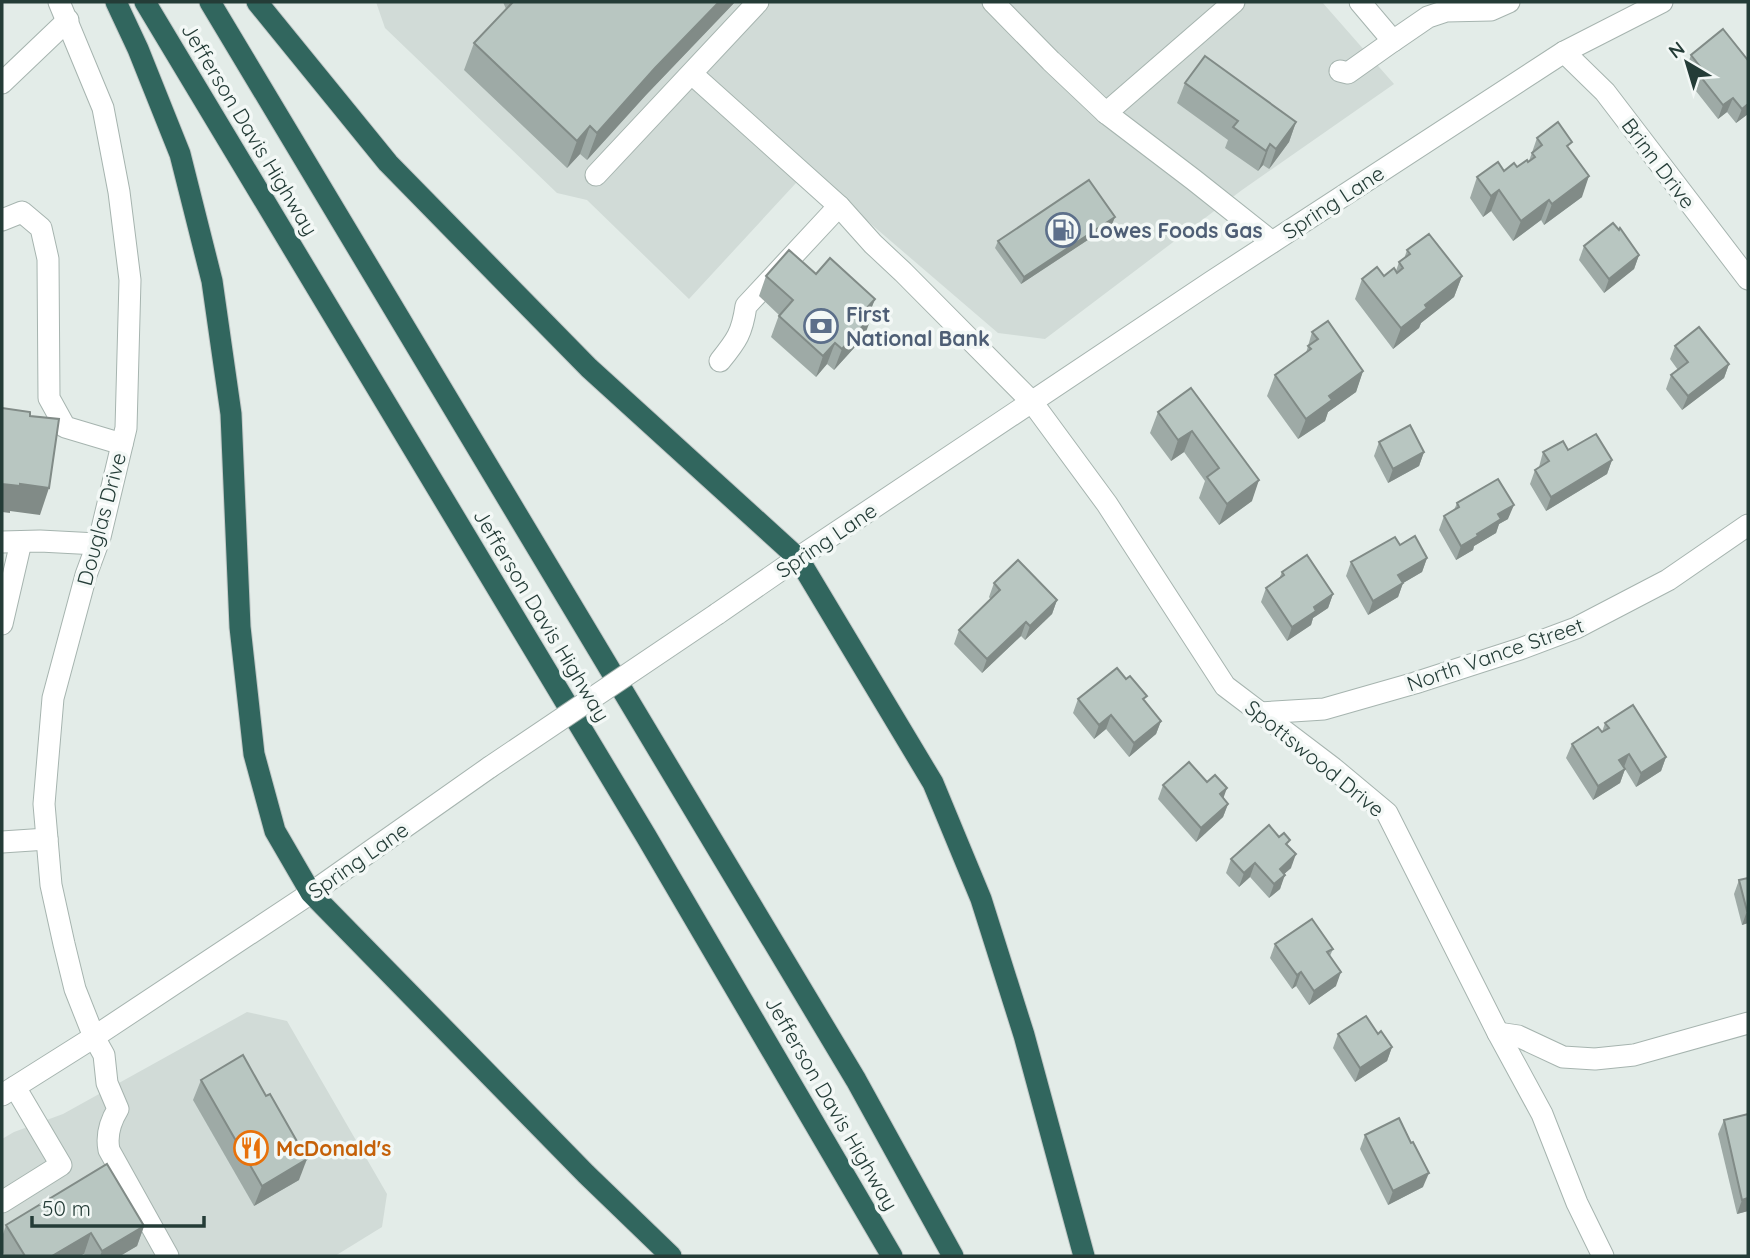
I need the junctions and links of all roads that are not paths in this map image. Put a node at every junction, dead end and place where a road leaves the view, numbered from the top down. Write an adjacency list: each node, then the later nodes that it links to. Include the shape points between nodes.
1 (116, 2): 37 (highway, via 180,154 212,281 231,414 240,627 254,754 275,831)
2 (145, 2): 45 (highway, Jefferson Davis Highway, via 646,836)
3 (210, 2): 46 (highway, Jefferson Davis Highway, via 856,1080)
4 (257, 2): 32 (highway, via 388,163 589,368)
5 (758, 2): 16 (street)
6 (993, 2): 18 (street)
7 (1234, 2): 18 (street)
8 (1360, 2): 13 (street)
9 (1508, 2): 11 (street, via 1491,10)
10 (1662, 2): 14 (street, Spring Lane)
11 (1444, 6): 13 (street)
12 (63, 11): 17 (street); 28 (street, Douglas Drive, via 103,108 119,192 130,280)
13 (1392, 41): 15 (street, via 1348,74)
14 (1564, 52): 22 (street, Spring Lane); 23 (street, Brinn Drive, via 1605,92)
15 (1340, 71)
16 (692, 74): 19 (street); 20 (street, Spottswood Drive)
17 (2, 83)
18 (1106, 113): 22 (street)
19 (596, 175)
20 (839, 206): 24 (street, via 746,306 738,340); 25 (street, Spottswood Drive)
21 (2, 220): 27 (street, via 22,212 41,228 48,259 48,398)
22 (1272, 242): 25 (street, Spring Lane)
23 (1748, 279)
24 (720, 361)
25 (1032, 402): 32 (street, Spring Lane); 34 (street, Spottswood Drive, via 1107,504 1225,686)
26 (39, 421): 27 (street)
27 (65, 427): 28 (street)
28 (122, 444): 31 (street, Douglas Drive)
29 (1748, 525): 34 (street, North Vance Street, via 1668,580 1576,628 1324,709)
30 (12, 542): 31 (street); 33 (street)
31 (97, 544): 35 (street, Douglas Drive, via 53,698 44,804)
32 (798, 558): 37 (street, Spring Lane, bridge); 47 (highway, via 933,783 981,899 1024,1035)
33 (2, 624)
34 (1260, 713): 39 (street, Spottswood Drive, via 1387,813)
35 (47, 839): 36 (street); 40 (street, Douglas Drive, via 66,955)
36 (2, 842)
37 (311, 893): 40 (street, Spring Lane); 44 (highway)
38 (1748, 1023): 39 (street, via 1634,1055 1595,1059 1563,1057 1518,1036)
39 (1498, 1033): 48 (street, Spottswood Drive, via 1542,1114)
40 (94, 1037): 41 (street, Spring Lane); 43 (street, Douglas Drive, via 104,1055 107,1083 118,1109 107,1134 109,1150)
41 (8, 1091): 42 (street, via 61,1165)
42 (2, 1202)
43 (168, 1256)
44 (671, 1256)
45 (892, 1256)
46 (953, 1256)
47 (1084, 1256)
48 (1603, 1256)

